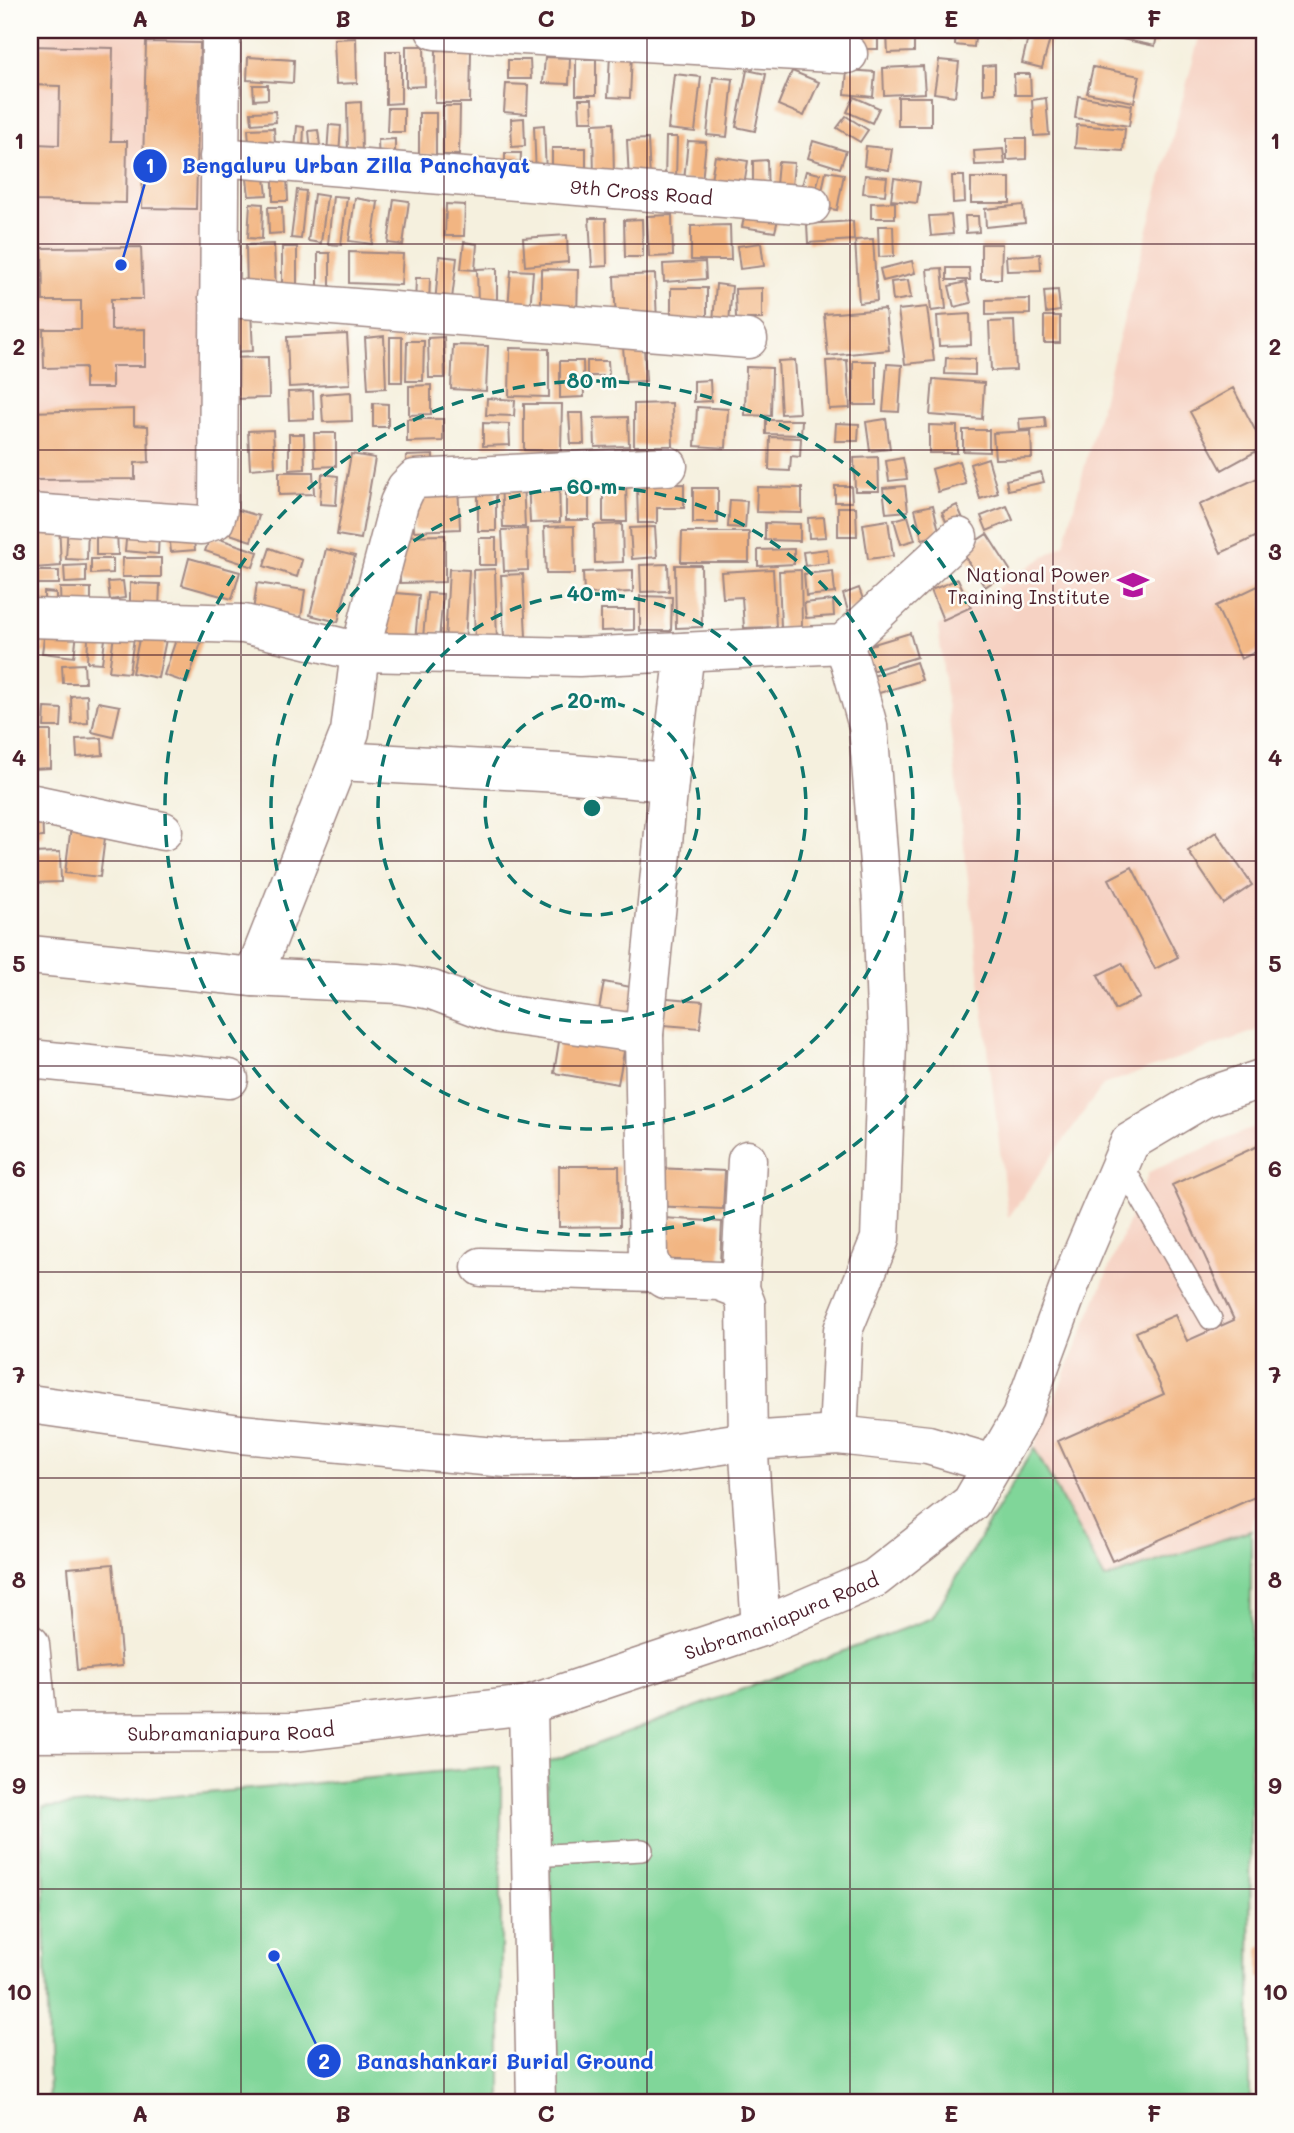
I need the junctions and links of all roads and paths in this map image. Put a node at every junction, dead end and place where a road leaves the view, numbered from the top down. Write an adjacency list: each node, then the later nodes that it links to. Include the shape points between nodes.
1 (221, 30): 4 (street)
2 (435, 30): 3 (street)
3 (848, 54)
4 (219, 158): 5 (street, 9th Cross Road); 6 (street)
5 (811, 205)
6 (218, 296): 7 (street); 9 (street, via 215,520 201,525)
7 (748, 339)
8 (668, 466): 13 (street, via 410,482 398,503)
9 (30, 513)
10 (958, 537): 12 (street)
11 (30, 618): 13 (street, via 244,624)
12 (843, 644): 14 (street); 32 (street, via 868,726 887,1042 880,1239 843,1331)
13 (360, 652): 14 (street, via 579,657); 15 (street, via 350,732)
14 (685, 652): 16 (street)
15 (338, 761): 16 (street); 20 (street)
16 (669, 782): 21 (street)
17 (30, 803): 18 (street)
18 (163, 831)
19 (30, 954): 20 (street)
20 (253, 977): 21 (street, via 398,984 432,990 501,1014)
21 (644, 1034): 28 (street, via 646,1212 648,1258)
22 (30, 1059): 24 (street)
23 (1264, 1078): 26 (street, Subramaniapura Road, via 1204,1098 1130,1142)
24 (229, 1079)
25 (747, 1160): 29 (street)
26 (1121, 1163): 30 (lane); 34 (street, Subramaniapura Road, via 1020,1417)
27 (481, 1267): 28 (street)
28 (654, 1272): 29 (street, via 664,1279 719,1281)
29 (740, 1289): 33 (street, via 746,1304)
30 (1211, 1319)
31 (30, 1404): 33 (street, via 240,1434 506,1458 656,1455)
32 (838, 1435): 33 (street); 34 (street, via 928,1445)
33 (748, 1441): 35 (street)
34 (993, 1464): 35 (street, Subramaniapura Road, via 971,1503 875,1578)
35 (761, 1627): 37 (street, Subramaniapura Road)
36 (30, 1644): 38 (street)
37 (528, 1705): 38 (street, Subramaniapura Road, via 296,1732); 40 (street)
38 (35, 1733)
39 (642, 1850): 40 (lane)
40 (531, 1856): 41 (street)
41 (536, 2103)

